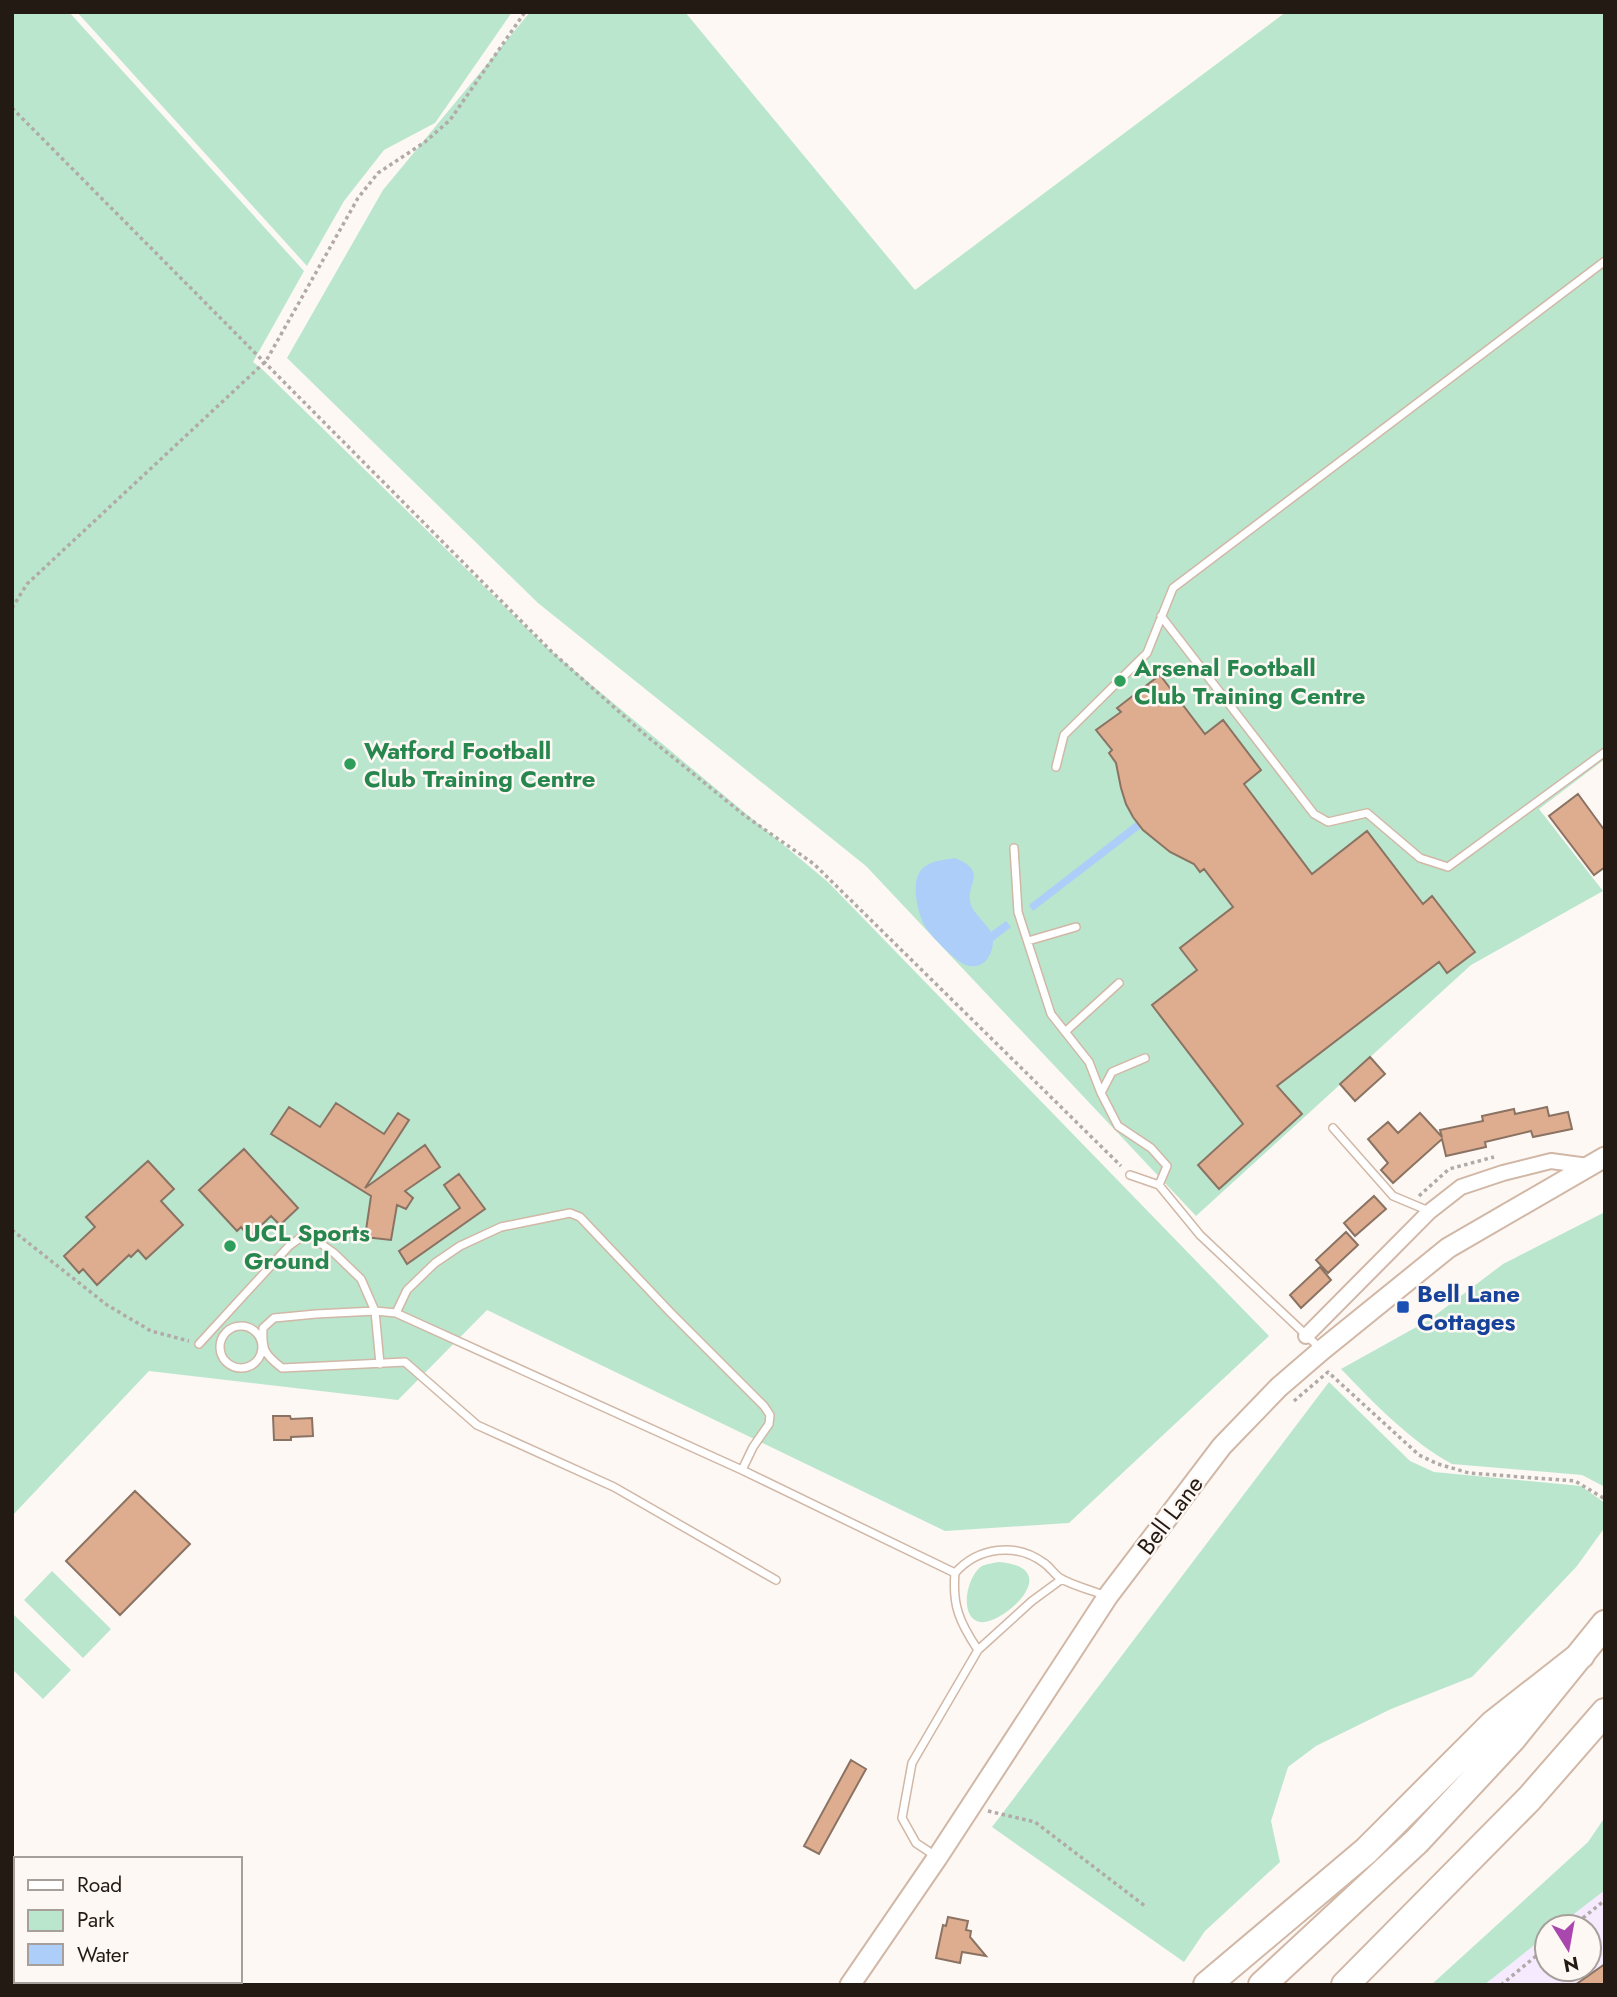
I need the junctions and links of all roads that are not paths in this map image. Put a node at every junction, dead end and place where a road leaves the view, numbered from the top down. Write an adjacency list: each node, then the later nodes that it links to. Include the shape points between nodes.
1 (1605, 261): 2 (lane, via 1173,587)
2 (1161, 617): 3 (lane, via 1314,814 1328,822 1367,813 1420,858 1448,867); 4 (lane, via 1147,653 1064,735)
3 (1605, 752)
4 (1056, 767)
5 (1014, 848): 7 (lane, via 1018,912)
6 (1076, 927): 7 (lane)
7 (1028, 942): 9 (lane, via 1051,1014)
8 (1119, 983): 9 (lane)
9 (1065, 1032): 11 (lane, via 1089,1062)
10 (1144, 1058): 11 (lane, via 1112,1072)
11 (1101, 1093): 15 (lane, via 1118,1126 1151,1148 1167,1166)
12 (1333, 1128): 16 (lane, via 1393,1196)
13 (1596, 1161): 16 (street, via 1550,1161 1503,1173 1461,1188); 22 (main road, Bell Lane, via 1448,1248)
14 (1130, 1175): 15 (lane)
15 (1159, 1185): 19 (lane, via 1199,1235)
16 (1429, 1212): 19 (street)
17 (375, 1311): 18 (lane); 20 (lane, via 361,1279 313,1238 300,1238); 21 (lane, via 274,1318 263,1328); 23 (lane)
18 (396, 1313): 24 (lane); 24 (lane, via 407,1290 460,1246 517,1222 570,1213 580,1217 770,1415)
19 (1306, 1336): 22 (lane)
20 (200, 1344)
21 (262, 1346): 21 (lane, via 254,1364 241,1368 224,1358 220,1345 226,1332 245,1326 257,1333); 23 (lane, via 282,1367)
22 (1322, 1350): 28 (main road, Bell Lane, via 1222,1446)
23 (380, 1364): 27 (lane, via 405,1362 477,1425 614,1487)
24 (742, 1470): 25 (lane)
25 (955, 1573): 26 (lane, via 976,1556 1008,1550 1022,1551 1043,1562); 30 (lane, via 953,1592 962,1626)
26 (1062, 1579): 28 (lane); 30 (lane)
27 (776, 1580)
28 (1108, 1596): 33 (main road, Bell Lane)
29 (1605, 1624): 31 (highway)
30 (978, 1650): 33 (lane, via 912,1763 902,1818 916,1843)
31 (1581, 1655): 35 (highway, via 1493,1724 1366,1851); 36 (highway, via 1512,1739 1417,1841)
32 (1605, 1712): 37 (highway, via 1529,1799)
33 (937, 1858): 34 (main road, Bell Lane)
34 (850, 1985)
35 (1207, 1985)
36 (1262, 1985)
37 (1345, 1985)

